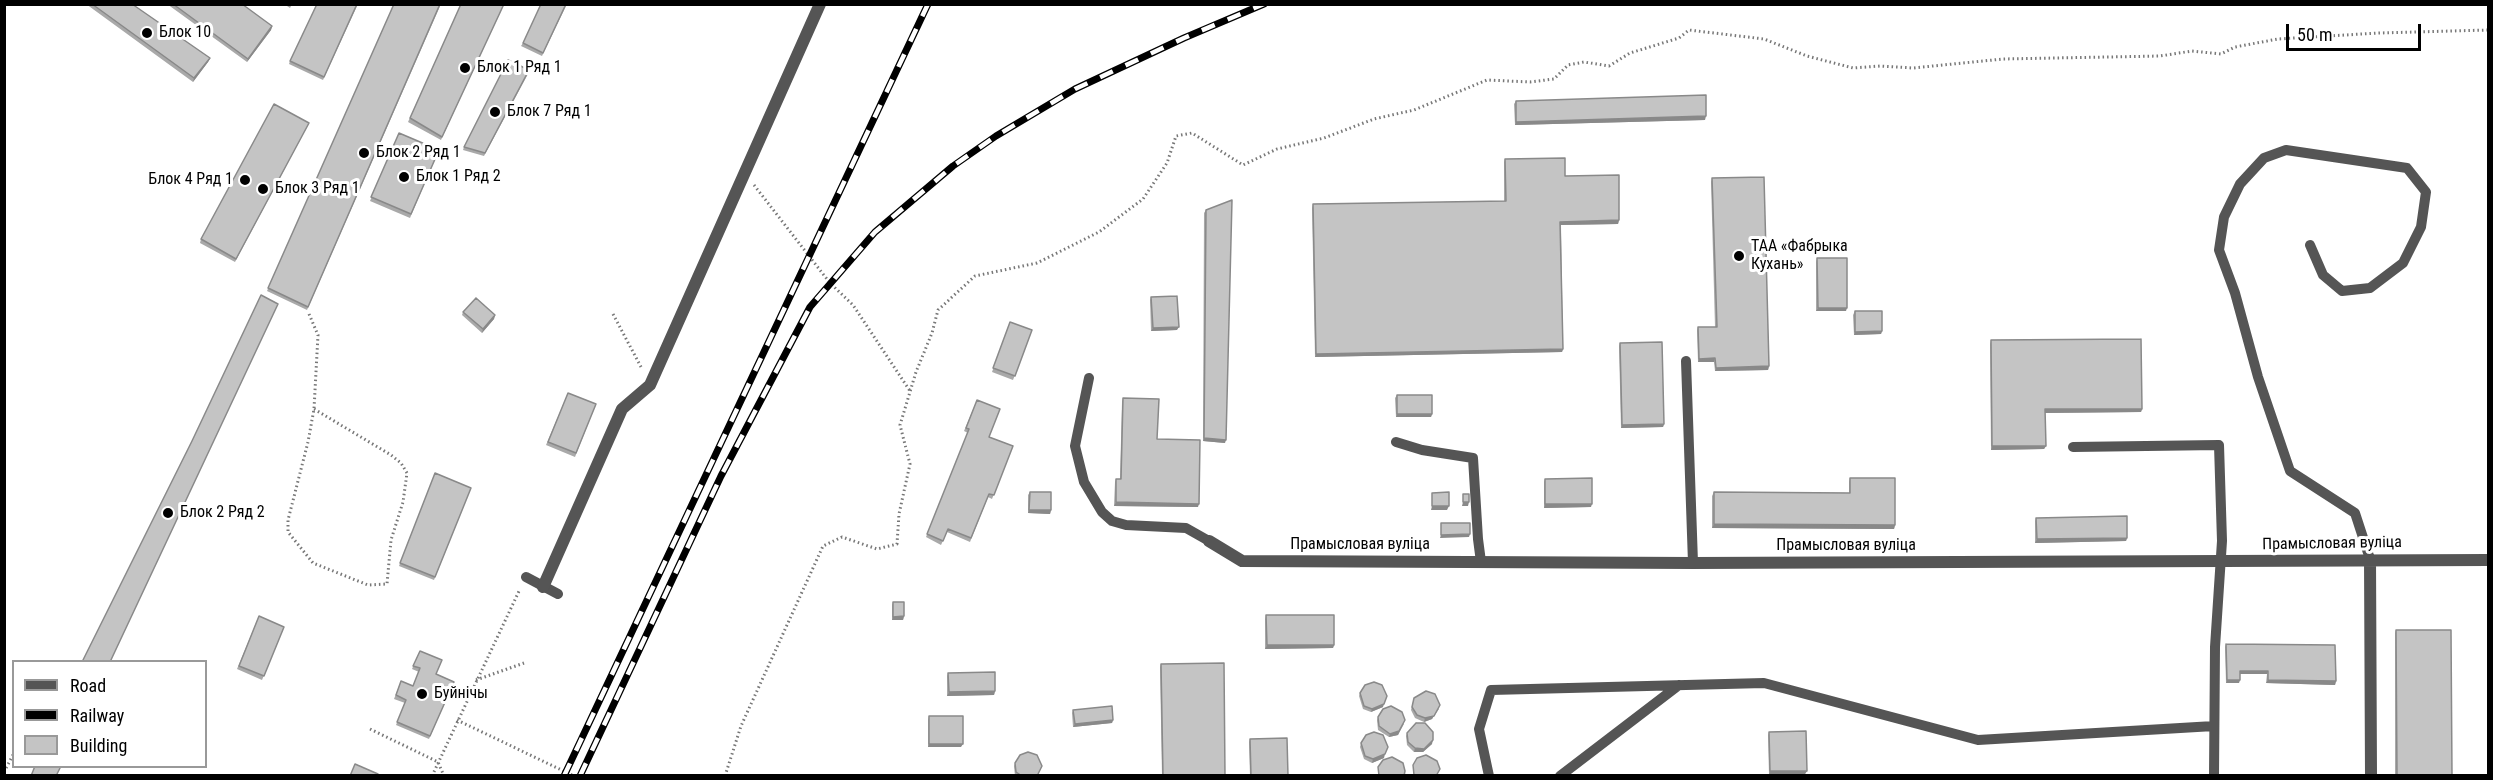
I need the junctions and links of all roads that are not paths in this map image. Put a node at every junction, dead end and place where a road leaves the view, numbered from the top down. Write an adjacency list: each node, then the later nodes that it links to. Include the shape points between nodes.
1 (820, 4): 14 (street, via 650,385 622,409)
2 (2310, 245): 8 (lane, via 2323,275 2342,291 2370,288 2403,263 2421,227 2426,192 2407,168 2286,150 2264,158 2240,184 2224,217 2219,250 2290,471 2355,513)
3 (1686, 361): 12 (lane)
4 (1089, 378): 7 (lane, via 1075,446 1083,482 1102,512 1112,521 1126,525 1186,528)
5 (1396, 442): 10 (lane, via 1473,458)
6 (2073, 447): 11 (lane, via 2219,445)
7 (1209, 541): 10 (street, Прамысловая вуліца, via 1242,561)
8 (2370, 559): 9 (street, Прамысловая вуліца); 11 (street, Прамысловая вуліца); 21 (street)
9 (2488, 560)
10 (1481, 562): 12 (street, Прамысловая вуліца)
11 (2221, 562): 12 (street, Прамысловая вуліца); 17 (lane)
12 (1693, 563)
13 (526, 577): 14 (lane)
14 (543, 587): 15 (lane)
15 (558, 594)
16 (1679, 685): 17 (lane, via 1764,682 1978,740); 18 (lane, via 1491,690 1479,729); 19 (lane)
17 (2214, 726): 20 (lane)
18 (1489, 776)
19 (1560, 776)
20 (2214, 776)
21 (2372, 776)

